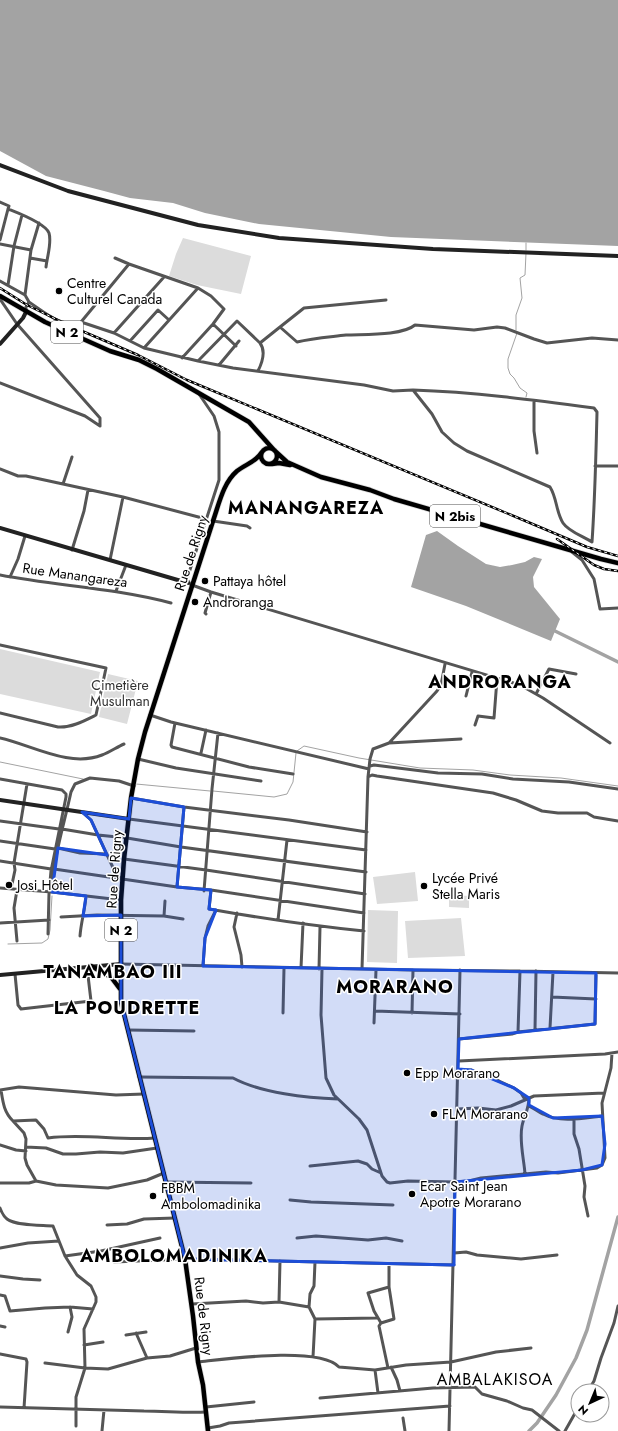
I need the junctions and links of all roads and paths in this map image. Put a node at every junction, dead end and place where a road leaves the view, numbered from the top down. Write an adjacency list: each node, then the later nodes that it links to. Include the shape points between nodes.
1 (0, 165): 10 (main road, via 68,191 198,225 279,238 433,249)
2 (0, 202): 3 (street, via 9,206)
3 (8, 209): 4 (street); 6 (street)
4 (22, 215): 5 (street); 8 (street)
5 (39, 223): 9 (street); 13 (street, via 49,233)
6 (0, 238)
7 (0, 244): 8 (street)
8 (14, 246): 9 (street); 18 (street)
9 (31, 250): 11 (street)
10 (618, 256)
11 (30, 258): 13 (street); 20 (street)
12 (115, 258): 14 (street)
13 (47, 261): 15 (street)
14 (129, 264): 16 (street); 26 (street)
15 (46, 267)
16 (164, 277): 19 (street); 30 (street)
17 (0, 281): 18 (street)
18 (8, 285): 20 (street)
19 (198, 288): 25 (street); 28 (street, via 224,309)
20 (25, 295): 23 (street)
21 (0, 297): 24 (main road, N 2); 27 (street)
22 (386, 300): 29 (street, via 304,308)
23 (29, 302): 24 (street); 26 (street, via 68,324)
24 (26, 312): 27 (main road); 45 (main road, N 2, via 78,338 138,360)
25 (169, 320): 33 (street, via 158,310); 38 (street)
26 (81, 322): 30 (street)
27 (17, 324): 36 (main road); 43 (street, via 100,418 100,426 79,413)
28 (213, 324): 31 (street); 39 (street)
29 (280, 327): 32 (street, via 297,342 347,335 395,333 416,326 474,330 497,327 547,342 592,338); 35 (street)
30 (114, 333): 33 (street)
31 (224, 334): 35 (street, via 238,321); 37 (street); 40 (street)
32 (618, 340)
33 (130, 341): 38 (street)
34 (239, 341): 37 (street)
35 (260, 343): 42 (street, via 262,361)
36 (0, 344)
37 (236, 346): 41 (street)
38 (144, 348): 39 (street)
39 (182, 358): 40 (street)
40 (198, 361): 41 (street)
41 (219, 365): 42 (street)
42 (258, 371): 44 (street, via 393,391)
43 (0, 383)
44 (413, 390): 46 (street); 55 (street, via 442,432 454,443 550,487 563,523 570,530 592,542)
45 (198, 393): 47 (main road, N 2, via 249,422); 61 (street, via 214,416 220,440 219,480)
46 (534, 401): 50 (street); 55 (street, via 594,408 597,412)
47 (258, 431): 48 (main road); 49 (main road, via 263,440)
48 (275, 451): 49 (main road, via 268,448); 53 (main road, via 277,458); 54 (main road)
49 (263, 452): 52 (main road, Rue de Rigny / N 2); 53 (main road, via 262,458)
50 (537, 452)
51 (72, 457): 58 (street)
52 (249, 464): 53 (main road); 62 (main road, Rue de Rigny / N 2, via 236,472 230,480)
53 (269, 464): 54 (main road)
54 (294, 466): 66 (main road, N 2bis, via 321,477)
55 (595, 466): 56 (street)
56 (618, 466)
57 (0, 468): 58 (street, via 18,476)
58 (63, 484): 59 (street)
59 (88, 490): 60 (street); 67 (street)
60 (123, 497): 61 (street); 68 (street)
61 (206, 519): 73 (street, via 187,579)
62 (213, 521): 64 (street); 73 (main road, Rue de Rigny / N 2)
63 (0, 528): 65 (main road)
64 (250, 528)
65 (25, 536): 67 (main road); 72 (street)
66 (569, 549): 69 (main road, N 2bis); 77 (street, via 582,560 594,579 600,610)
67 (72, 550): 68 (main road)
68 (110, 560): 70 (main road)
69 (618, 563)
70 (126, 565): 73 (main road); 74 (street)
71 (0, 575): 72 (street, Rue Manangareza)
72 (10, 577): 74 (street, Rue Manangareza)
73 (190, 584): 75 (street); 87 (main road, Rue de Rigny / N 2)
74 (116, 591): 76 (street, Rue Manangareza)
75 (211, 592): 78 (street); 80 (street)
76 (171, 603)
77 (618, 608)
78 (206, 614)
79 (0, 645): 86 (street, via 106,668 96,715 67,728)
80 (445, 664): 81 (street); 94 (street, via 441,686)
81 (472, 672): 83 (street); 85 (street)
82 (576, 674): 84 (street, via 549,669)
83 (497, 679): 84 (street, via 520,685); 89 (street, via 494,718 478,716)
84 (536, 694): 95 (street)
85 (466, 696)
86 (0, 713)
87 (150, 715): 88 (street); 99 (main road, Rue de Rigny / N 2)
88 (175, 723): 90 (street); 97 (street, via 172,747)
89 (475, 725)
90 (206, 730): 91 (street); 97 (street)
91 (218, 733): 98 (street); 100 (street)
92 (0, 738): 96 (street, via 65,758 80,759 103,755)
93 (461, 739): 94 (street)
94 (389, 743): 100 (street, via 373,749)
95 (610, 743)
96 (124, 744)
97 (201, 753): 98 (street)
98 (215, 757): 101 (street); 102 (street, via 249,767)
99 (138, 759): 101 (street); 107 (main road, Rue de Rigny / N 2)
100 (370, 767): 103 (street); 108 (street, via 374,765 438,773 482,774 513,780 569,782)
101 (213, 774): 105 (street); 114 (street)
102 (293, 774)
103 (368, 777): 118 (street, via 372,775 493,793 542,811 586,813); 123 (street)
104 (0, 779): 106 (street)
105 (261, 781)
106 (27, 784): 111 (street); 113 (street, via 62,790 66,794)
107 (134, 786): 109 (main road, Rue de Rigny / N 2); 113 (street, via 90,778 82,780 75,784)
108 (618, 789)
109 (131, 798): 112 (street); 116 (main road, Rue de Rigny / N 2)
110 (0, 800): 111 (main road)
111 (24, 803): 113 (main road); 119 (street)
112 (184, 807): 114 (street); 120 (street)
113 (65, 810): 115 (main road); 121 (street)
114 (210, 810): 122 (street); 123 (street)
115 (82, 812): 116 (main road); 124 (street, via 92,820)
116 (129, 819): 120 (street); 125 (main road, Rue de Rigny / N 2)
117 (0, 821): 119 (street)
118 (618, 822)
119 (20, 824): 121 (street); 128 (street)
120 (182, 826): 122 (street); 129 (street)
121 (61, 829): 124 (street); 130 (street)
122 (209, 830): 126 (street); 132 (street)
123 (367, 832): 131 (street)
124 (98, 835): 125 (street); 133 (street)
125 (127, 838): 129 (street); 134 (main road, Rue de Rigny / N 2)
126 (287, 840): 131 (street); 136 (street)
127 (0, 841): 128 (street)
128 (17, 844): 130 (street); 137 (street)
129 (181, 847): 132 (street); 138 (street)
130 (57, 848): 133 (street, via 80,853); 139 (street)
131 (366, 850): 141 (street)
132 (208, 851): 136 (street); 140 (street)
133 (107, 854): 142 (street, via 115,872)
134 (124, 860): 138 (street); 142 (main road, Rue de Rigny / N 2)
135 (0, 861): 137 (street)
136 (285, 862): 141 (street); 143 (street)
137 (14, 863): 139 (street); 146 (street)
138 (179, 866): 140 (street); 144 (street)
139 (53, 869): 142 (street); 150 (street)
140 (206, 870): 143 (street); 149 (street)
141 (366, 872): 151 (street)
142 (122, 880): 144 (street); 153 (main road, Rue de Rigny / N 2)
143 (283, 882): 151 (street); 154 (street)
144 (176, 887): 149 (street)
145 (0, 888): 146 (street)
146 (11, 889): 147 (street)
147 (17, 890): 150 (street); 166 (street, via 14,908)
148 (211, 890): 149 (street); 154 (street); 156 (street, via 209,909)
149 (204, 891)
150 (50, 892): 152 (street); 164 (street)
151 (365, 894): 157 (street)
152 (86, 896): 153 (street); 160 (street)
153 (121, 900): 159 (main road, Rue de Rigny / N 2)
154 (280, 900): 157 (street); 165 (street)
155 (165, 901): 161 (street)
156 (216, 910): 158 (street); 175 (street, via 205,938)
157 (364, 913): 170 (street)
158 (237, 914): 165 (street); 177 (street, via 234,927)
159 (121, 915): 160 (street); 161 (street); 174 (main road, Rue de Rigny / N 2)
160 (83, 916): 162 (street); 172 (street)
161 (164, 916): 163 (street)
162 (61, 917)
163 (183, 919)
164 (49, 920): 166 (street); 171 (street)
165 (278, 920): 168 (street)
166 (16, 922): 167 (street); 173 (street)
167 (0, 923)
168 (304, 923): 169 (street); 179 (street)
169 (320, 927): 170 (street); 180 (street)
170 (364, 931): 181 (street)
171 (48, 934)
172 (80, 936)
173 (17, 941)
174 (121, 964): 175 (street); 176 (main road); 192 (main road, Rue de Rigny / N 2)
175 (203, 966): 177 (street)
176 (89, 967): 190 (main road); 190 (street, via 91,1001 21,1009 18,1005); 192 (main road, via 111,977)
177 (242, 967): 178 (street)
178 (284, 968): 179 (street); 196 (street)
179 (301, 968): 180 (street)
180 (320, 969): 181 (street); 215 (street, via 326,1078)
181 (362, 969): 182 (street)
182 (376, 970): 183 (street); 195 (street)
183 (413, 970): 184 (street); 197 (street)
184 (460, 970): 185 (street); 198 (street)
185 (520, 970): 186 (street); 204 (street)
186 (536, 971): 187 (street); 202 (street)
187 (553, 972): 188 (street); 193 (street)
188 (596, 973): 189 (street); 194 (street)
189 (618, 973)
190 (15, 974): 191 (main road)
191 (0, 975)
192 (121, 990): 201 (main road, Rue de Rigny / N 2)
193 (552, 997): 194 (street); 200 (street)
194 (596, 999): 200 (street, via 595,1024)
195 (375, 1011): 197 (street); 199 (street)
196 (283, 1013)
197 (412, 1013): 198 (street)
198 (460, 1014): 205 (street)
199 (374, 1023)
200 (550, 1028): 202 (street)
201 (127, 1030): 203 (street); 210 (main road, Rue de Rigny / N 2)
202 (535, 1030): 204 (street)
203 (194, 1031)
204 (518, 1032): 205 (street)
205 (459, 1039): 208 (street)
206 (618, 1052): 207 (street)
207 (612, 1053): 208 (street); 212 (street)
208 (459, 1061): 209 (street)
209 (458, 1070): 214 (street, via 471,1070 514,1088 524,1098); 217 (street)
210 (139, 1077): 213 (main road, Rue de Rigny / N 2); 215 (street, via 233,1078 245,1084 282,1093)
211 (0, 1090): 213 (street, via 19,1088 116,1095); 220 (street, via 4,1109)
212 (604, 1093): 214 (street); 218 (street)
213 (144, 1094): 221 (main road, Rue de Rigny / N 2)
214 (529, 1098): 216 (street); 217 (street, via 496,1110)
215 (338, 1100): 229 (street, via 367,1130)
216 (529, 1106): 219 (street, via 553,1118); 230 (street, via 522,1126)
217 (458, 1109): 233 (street)
218 (602, 1116): 219 (street); 227 (street, via 605,1158 602,1165 597,1168)
219 (574, 1119): 227 (street, via 574,1134)
220 (14, 1121): 221 (street, via 36,1120 48,1138); 223 (street, via 24,1133)
221 (155, 1138): 224 (main road, Rue de Rigny / N 2)
222 (0, 1145): 225 (street)
223 (26, 1147): 224 (street, via 46,1148 63,1154 123,1153); 225 (street)
224 (157, 1148): 228 (main road, Rue de Rigny / N 2)
225 (26, 1151): 231 (street, via 27,1165)
226 (310, 1166): 229 (street, via 358,1162 367,1164)
227 (582, 1170): 230 (street); 239 (street)
228 (164, 1173): 231 (street, via 147,1180 108,1188); 232 (main road, Rue de Rigny / N 2)
229 (381, 1173): 233 (street, via 390,1183)
230 (526, 1174): 233 (street)
231 (36, 1181): 234 (street)
232 (166, 1182): 235 (street); 240 (main road, Rue de Rigny / N 2)
233 (455, 1182): 247 (street)
234 (0, 1183)
235 (251, 1183)
236 (290, 1200): 237 (street)
237 (393, 1205)
238 (0, 1208): 245 (street, via 8,1221 53,1226)
239 (588, 1216)
240 (175, 1218): 241 (street, via 144,1219 127,1224); 250 (main road, Rue de Rigny / N 2)
241 (107, 1225)
242 (160, 1238): 249 (street)
243 (297, 1238): 244 (street, via 316,1236)
244 (402, 1240)
245 (59, 1241): 246 (street); 249 (street)
246 (0, 1248)
247 (454, 1253): 248 (street, via 466,1252 521,1259); 255 (street)
248 (557, 1255)
249 (65, 1256): 265 (street, via 77,1275 95,1292 96,1302)
250 (185, 1259): 251 (street); 252 (street); 261 (main road, Rue de Rigny / N 2)
251 (280, 1261): 253 (street); 260 (street)
252 (114, 1262)
253 (315, 1262): 254 (street); 263 (street, via 314,1286 310,1294)
254 (388, 1264): 255 (street); 258 (street)
255 (454, 1265): 283 (street)
256 (0, 1276): 257 (street)
257 (40, 1280)
258 (389, 1287): 266 (street, via 368,1294); 268 (street, via 394,1319)
259 (0, 1294): 264 (street, via 5,1296 10,1311)
260 (279, 1302): 261 (street); 263 (street)
261 (192, 1304): 277 (main road, Rue de Rigny / N 2)
262 (618, 1306): 288 (street)
263 (309, 1307): 267 (street)
264 (70, 1308): 265 (street); 271 (street, via 72,1317)
265 (93, 1309): 276 (street, via 84,1329)
266 (377, 1318): 267 (street); 268 (street)
267 (316, 1319): 280 (street)
268 (381, 1323): 286 (street, via 379,1326)
269 (0, 1326): 270 (street)
270 (5, 1327)
271 (68, 1332)
272 (146, 1332): 273 (street)
273 (136, 1333): 274 (street); 281 (street)
274 (126, 1335)
275 (103, 1342): 276 (street)
276 (84, 1345): 285 (street)
277 (196, 1348): 281 (street, via 170,1356); 282 (main road, Rue de Rigny / N 2)
278 (531, 1348): 283 (street, via 496,1352)
279 (0, 1354): 296 (street, via 26,1359)
280 (313, 1357): 282 (street, via 257,1356); 287 (street, via 339,1367)
281 (147, 1358): 285 (street, via 108,1369)
282 (198, 1362): 297 (main road, Rue de Rigny / N 2)
283 (451, 1362): 286 (street); 289 (street)
284 (45, 1363): 285 (street)
285 (85, 1368): 298 (street, via 76,1397)
286 (390, 1368): 287 (street); 290 (street)
287 (375, 1370): 291 (street)
288 (593, 1383)
289 (450, 1388): 290 (street); 295 (street); 307 (street, via 475,1387 482,1394 532,1410)
290 (400, 1391): 291 (street)
291 (378, 1393): 292 (street)
292 (320, 1398)
293 (254, 1402): 297 (street)
294 (0, 1406): 296 (street)
295 (450, 1406): 303 (street, via 229,1423); 306 (street)
296 (24, 1408): 298 (street)
297 (206, 1409): 299 (street, via 186,1413); 303 (main road, N 2)
298 (76, 1410): 299 (street); 302 (street)
299 (104, 1410): 304 (street)
300 (403, 1418): 305 (street)
301 (570, 1422): 308 (street)
302 (76, 1426)
303 (208, 1430)
304 (102, 1431)
305 (405, 1431)
306 (449, 1431)
307 (560, 1431)
308 (565, 1431)

